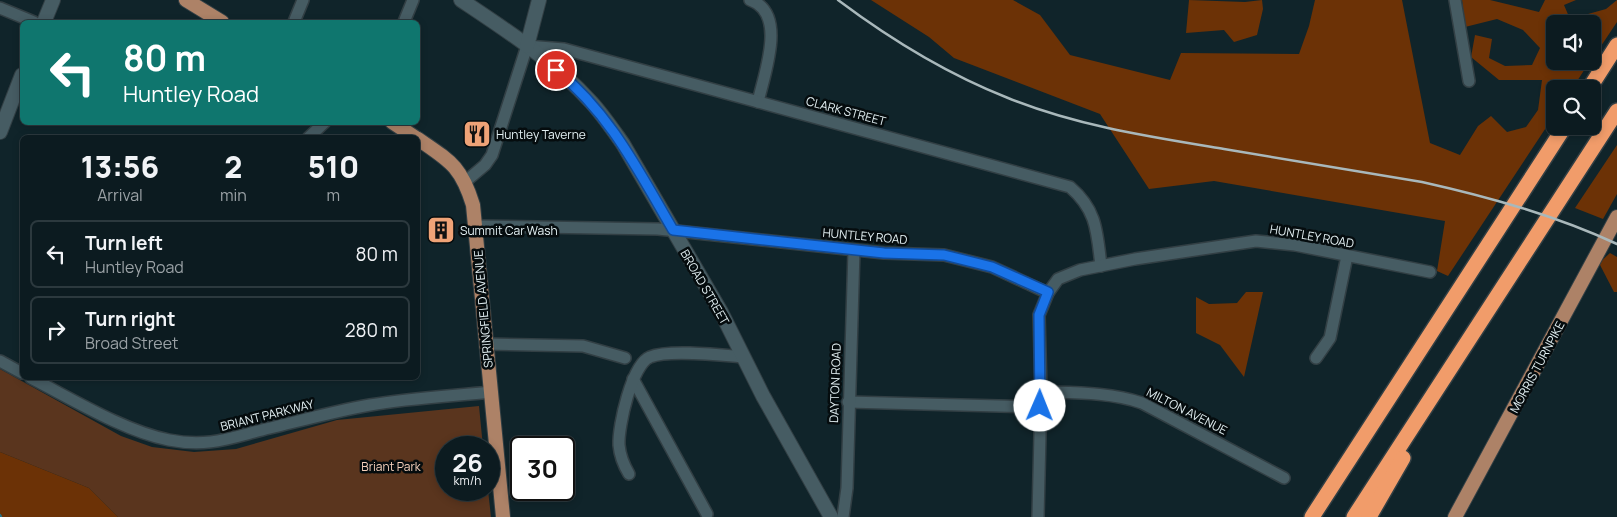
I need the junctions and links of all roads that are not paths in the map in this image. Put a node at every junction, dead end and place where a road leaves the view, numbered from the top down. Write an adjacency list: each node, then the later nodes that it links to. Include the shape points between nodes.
1 (53, 0): 11 (main road)
2 (303, 0): 13 (street)
3 (414, 0): 14 (street)
4 (462, 0): 16 (main road, BROAD STREET)
5 (539, 0): 16 (main road)
6 (750, 0): 20 (street, via 765,10 772,30)
7 (1455, 0): 19 (street)
8 (190, 1): 12 (main road)
9 (0, 8): 10 (street)
10 (29, 20)
11 (45, 20)
12 (219, 20)
13 (295, 20)
14 (405, 20)
15 (1617, 45): 18 (highway)
16 (527, 46): 20 (street, CLARK STREET, via 564,48); 29 (street, via 492,155); 32 (main road, BROAD STREET, via 574,84 607,122)
17 (20, 80): 24 (main road)
18 (1595, 80)
19 (1469, 81)
20 (758, 102): 35 (street, CLARK STREET, via 1070,187 1091,211)
21 (1617, 112): 37 (highway)
22 (322, 125): 25 (street)
23 (397, 125): 26 (main road)
24 (0, 132)
25 (311, 135)
26 (412, 135)
27 (1558, 135): 58 (highway)
28 (420, 140): 29 (main road, via 456,168)
29 (466, 181): 31 (main road, SPRINGFIELD AVENUE)
30 (1617, 217): 61 (main road, MORRIS TURNPIKE)
31 (476, 226): 32 (street, HUNTLEY ROAD); 39 (main road, SPRINGFIELD AVENUE)
32 (673, 230): 33 (street, HUNTLEY ROAD); 40 (main road, BROAD STREET)
33 (854, 250): 38 (street, HUNTLEY ROAD, via 944,255 970,260); 49 (street, DAYTON ROAD)
34 (1347, 256): 35 (street, HUNTLEY ROAD, via 1256,241); 36 (street, HUNTLEY ROAD); 42 (street, via 1330,338)
35 (1101, 266): 38 (street, HUNTLEY ROAD, via 1065,274)
36 (1430, 272)
37 (1502, 287): 59 (highway); 60 (highway)
38 (1048, 292): 48 (street, via 1039,315)
39 (486, 344): 41 (street, via 583,346); 47 (main road, SPRINGFIELD AVENUE)
40 (743, 357): 45 (street, via 658,354 643,360); 55 (main road, BROAD STREET)
41 (626, 358)
42 (1316, 358)
43 (0, 361): 44 (street)
44 (20, 372)
45 (634, 379): 51 (street, via 619,444 621,461); 53 (street)
46 (46, 381): 47 (street, BRIANT PARKWAY, via 136,431 188,442 232,439 370,405)
47 (491, 392): 54 (main road, SPRINGFIELD AVENUE)
48 (1041, 392): 50 (street); 52 (street, MILTON AVENUE, via 1107,395 1142,403)
49 (848, 402): 50 (street); 56 (street, DAYTON ROAD)
50 (1040, 406): 57 (street)
51 (629, 474)
52 (1284, 478)
53 (706, 514)
54 (503, 517)
55 (831, 517)
56 (843, 517)
57 (1038, 517)
58 (1312, 517)
59 (1354, 517)
60 (1369, 517)
61 (1455, 517)

